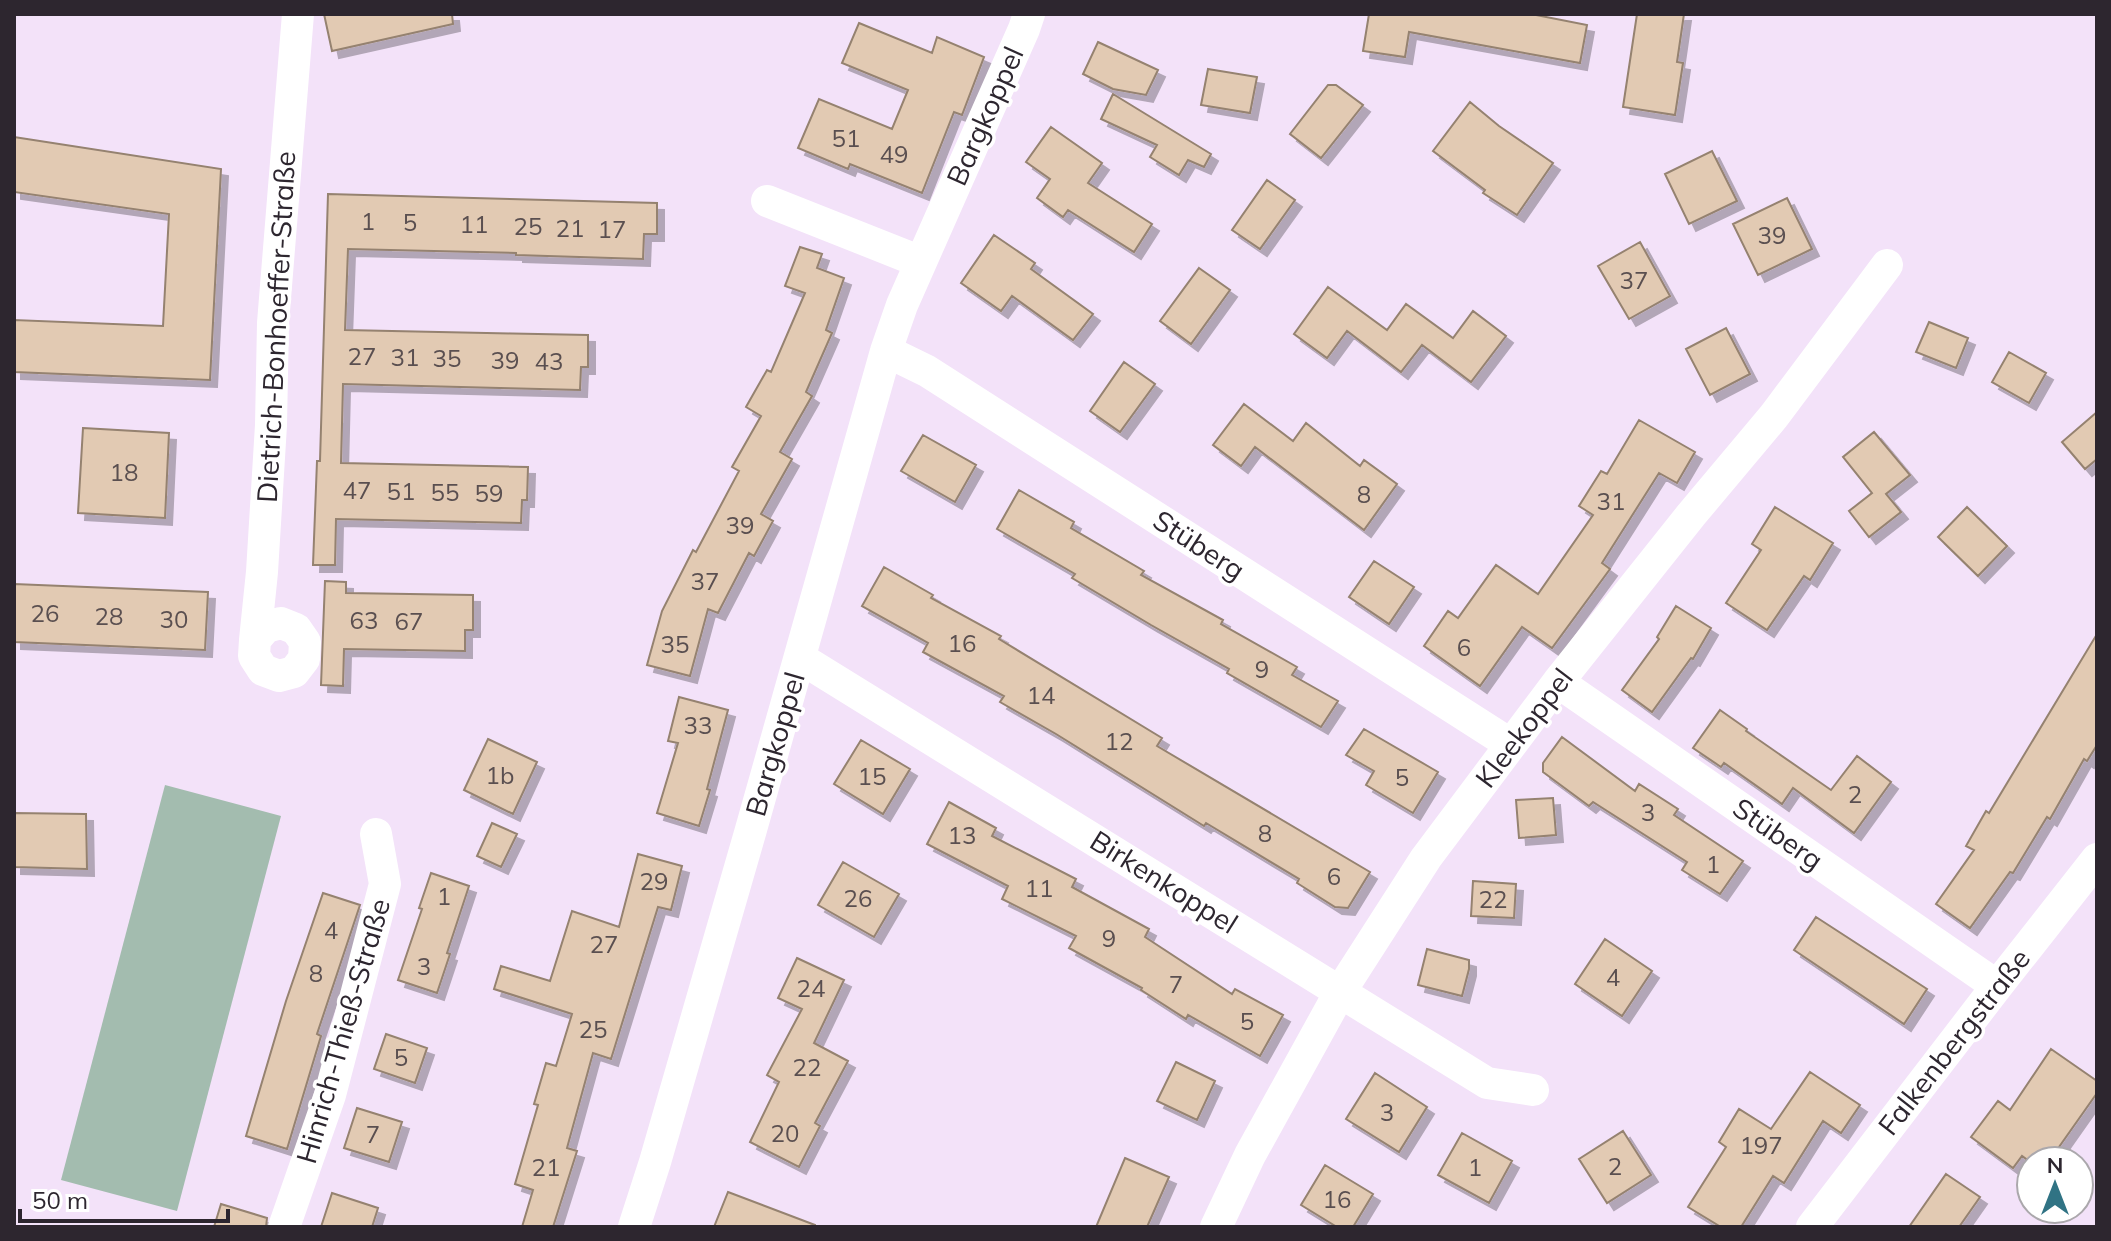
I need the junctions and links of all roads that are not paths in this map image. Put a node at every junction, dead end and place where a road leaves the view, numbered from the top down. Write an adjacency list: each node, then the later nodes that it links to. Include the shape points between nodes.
1 (298, 14): 7 (street, Dietrich-Bonhoeffer-Straße)
2 (1029, 14): 4 (street, Bargkoppel)
3 (767, 201): 4 (street)
4 (921, 262): 6 (street, Bargkoppel)
5 (1887, 265): 9 (street, Kleekoppel, via 1774,416)
6 (886, 351): 8 (street, Bargkoppel); 10 (street, Stüberg, via 927,371)
7 (255, 640)
8 (800, 658): 14 (street, Birkenkoppel); 17 (street, Bargkoppel)
9 (1558, 682): 10 (street, Kleekoppel); 13 (street, Stüberg)
10 (1510, 744): 14 (street, Kleekoppel, via 1426,858)
11 (376, 834): 16 (street, Hinrich-Thieß-Straße, via 385,884 330,1095)
12 (2097, 859): 13 (street, Falkenbergstraße)
13 (1997, 986): 19 (street, Falkenbergstraße)
14 (1340, 992): 15 (street, Birkenkoppel, via 1487,1083); 18 (street, Kleekoppel)
15 (1533, 1090)
16 (284, 1227)
17 (634, 1227)
18 (1216, 1227)
19 (1812, 1227)

